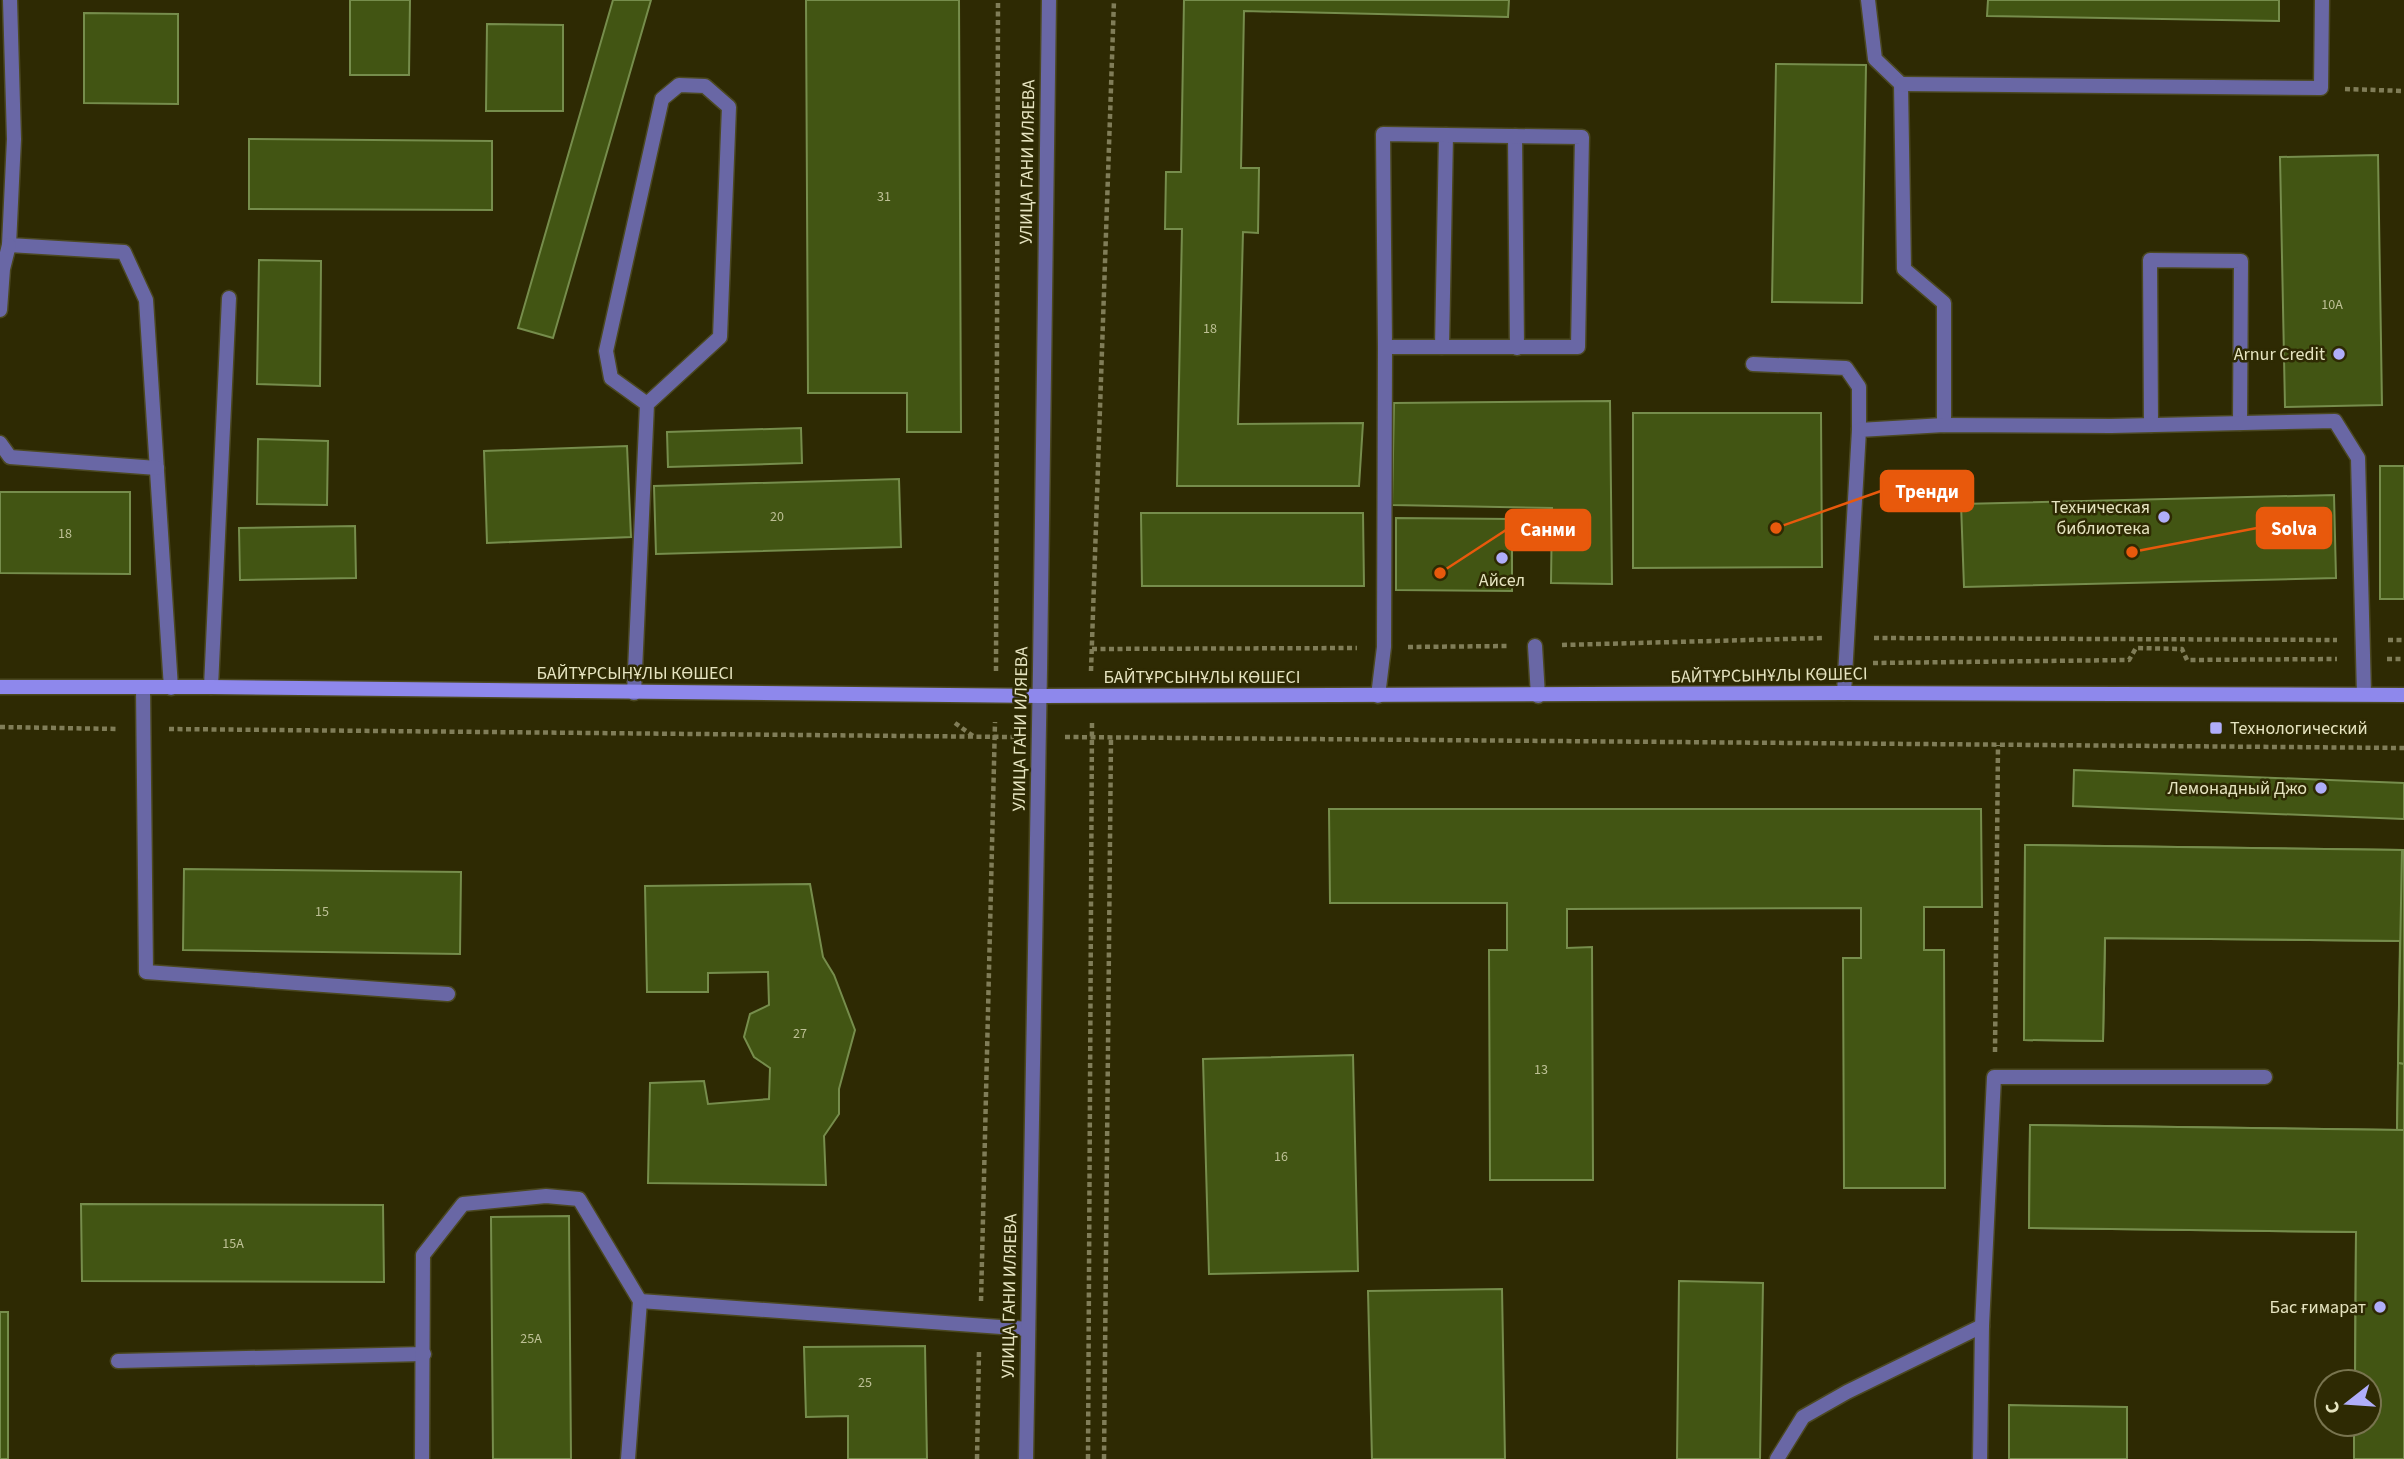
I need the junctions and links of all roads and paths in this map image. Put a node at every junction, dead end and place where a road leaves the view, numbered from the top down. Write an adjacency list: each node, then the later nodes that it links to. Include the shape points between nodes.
1 (9, 0): 12 (street, via 14,139)
2 (998, 0): 36 (path)
3 (1049, 0): 46 (street, УЛИЦА ГАНИ ИЛЯЕВА)
4 (1114, 0): 31 (path)
5 (1868, 0): 7 (street, via 1875,59)
6 (2322, 0): 8 (street)
7 (1901, 84): 8 (street); 21 (street, via 1905,269 1944,303)
8 (2320, 88): 9 (path)
9 (2404, 91)
10 (1446, 135): 11 (street); 15 (street, via 1383,134); 16 (street)
11 (1515, 136): 17 (street); 17 (street, via 1582,136 1578,347)
12 (9, 245): 14 (street); 25 (street, via 124,252 146,300)
13 (229, 298): 38 (street)
14 (0, 310)
15 (1385, 347): 16 (street); 30 (street)
16 (1442, 347): 17 (street)
17 (1517, 348)
18 (1753, 364): 23 (street, via 1846,368 1859,387)
19 (647, 404): 19 (street, via 720,337 729,107 705,86 679,85 662,99 606,351 611,378); 41 (street)
20 (2240, 423): 22 (street); 22 (street, via 2241,261 2150,260); 27 (street, via 2335,421 2358,458)
21 (1944, 425): 22 (street); 23 (street)
22 (2151, 425)
23 (1859, 430): 26 (street)
24 (0, 443): 25 (street, via 10,457)
25 (157, 468): 40 (street)
26 (1847, 638): 27 (path); 29 (path); 34 (street)
27 (2363, 640): 28 (path); 32 (street)
28 (2404, 640)
29 (1535, 646): 30 (path); 47 (street)
30 (1384, 647): 31 (path); 44 (street)
31 (1092, 649): 35 (path)
32 (2363, 659): 33 (path); 34 (path, via 2188,660 2182,649 2136,648 2129,660); 43 (street)
33 (2404, 659)
34 (1846, 665): 42 (street)
35 (1091, 668)
36 (996, 669)
37 (0, 687): 39 (main road, БАЙТҰРСЫНҰЛЫ КӨШЕСІ)
38 (211, 687): 40 (main road, БАЙТҰРСЫНҰЛЫ КӨШЕСІ); 41 (main road, БАЙТҰРСЫНҰЛЫ КӨШЕСІ)
39 (143, 688): 40 (main road, БАЙТҰРСЫНҰЛЫ КӨШЕСІ); 50 (street)
40 (171, 688)
41 (634, 692): 46 (main road, БАЙТҰРСЫНҰЛЫ КӨШЕСІ)
42 (1844, 693): 43 (main road, БАЙТҰРСЫНҰЛЫ КӨШЕСІ); 47 (main road, БАЙТҰРСЫНҰЛЫ КӨШЕСІ)
43 (2364, 694): 45 (main road, БАЙТҰРСЫНҰЛЫ КӨШЕСІ)
44 (1378, 695): 46 (main road, БАЙТҰРСЫНҰЛЫ КӨШЕСІ); 47 (main road, БАЙТҰРСЫНҰЛЫ КӨШЕСІ)
45 (2404, 695)
46 (1040, 696): 61 (street, УЛИЦА ГАНИ ИЛЯЕВА)
47 (1538, 696)
48 (995, 720): 51 (path)
49 (0, 727): 50 (path)
50 (143, 729): 51 (path); 55 (street, via 146,972)
51 (995, 737): 59 (path)
52 (1111, 738): 53 (path); 68 (path, via 1093,737); 69 (path)
53 (1998, 745): 54 (path); 56 (path)
54 (2404, 748)
55 (448, 994)
56 (1994, 1077): 57 (street); 60 (street)
57 (2265, 1077)
58 (640, 1301): 59 (street); 62 (street, via 579,1199 546,1196 463,1204 424,1255); 65 (street)
59 (980, 1326): 61 (street); 66 (path)
60 (1982, 1326): 70 (street, via 1803,1417); 71 (street)
61 (1028, 1329): 67 (street, УЛИЦА ГАНИ ИЛЯЕВА)
62 (424, 1354): 63 (street); 64 (street)
63 (118, 1361)
64 (422, 1459)
65 (628, 1459)
66 (977, 1459)
67 (1026, 1459)
68 (1088, 1459)
69 (1104, 1459)
70 (1777, 1459)
71 (1980, 1459)

